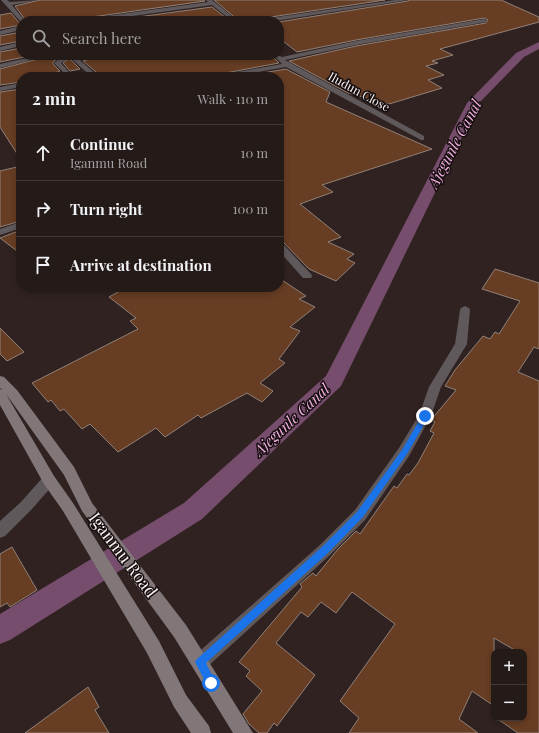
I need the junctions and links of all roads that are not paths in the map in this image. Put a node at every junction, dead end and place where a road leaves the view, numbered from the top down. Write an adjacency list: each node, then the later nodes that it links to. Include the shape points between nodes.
1 (4, 0): 5 (street)
2 (36, 0): 5 (street)
3 (405, 0): 10 (street)
4 (210, 2): 8 (street); 9 (street)
5 (9, 7): 6 (street); 7 (street); 11 (street)
6 (0, 10)
7 (17, 16)
8 (118, 16)
9 (228, 16)
10 (284, 18)
11 (16, 19)
12 (484, 21): 17 (street)
13 (16, 29): 14 (street)
14 (0, 33)
15 (16, 45): 16 (street)
16 (0, 49)
17 (284, 56)
18 (26, 60): 23 (street)
19 (63, 60): 24 (street, via 57,63)
20 (77, 60): 25 (street)
21 (281, 60): 22 (street, Iludun Close)
22 (287, 65): 26 (street); 29 (street, Iludun Close)
23 (0, 66)
24 (66, 72)
25 (90, 72)
26 (248, 72)
27 (16, 86): 28 (street)
28 (0, 89)
29 (421, 138)
30 (16, 227): 31 (street)
31 (0, 232)
32 (284, 251): 33 (street)
33 (307, 276)
34 (465, 310): 39 (street, via 461,344 435,387 425,416 404,452 360,515 325,550)
35 (0, 380): 39 (main road, Iganmu Road, via 13,393 69,471 86,507 180,631)
36 (0, 394): 37 (main road, Iganmu Road)
37 (49, 480): 38 (street); 40 (main road, Iganmu Road, via 153,647 180,701)
38 (0, 531)
39 (200, 662): 41 (main road, Iganmu Road)
40 (202, 733)
41 (244, 733)

